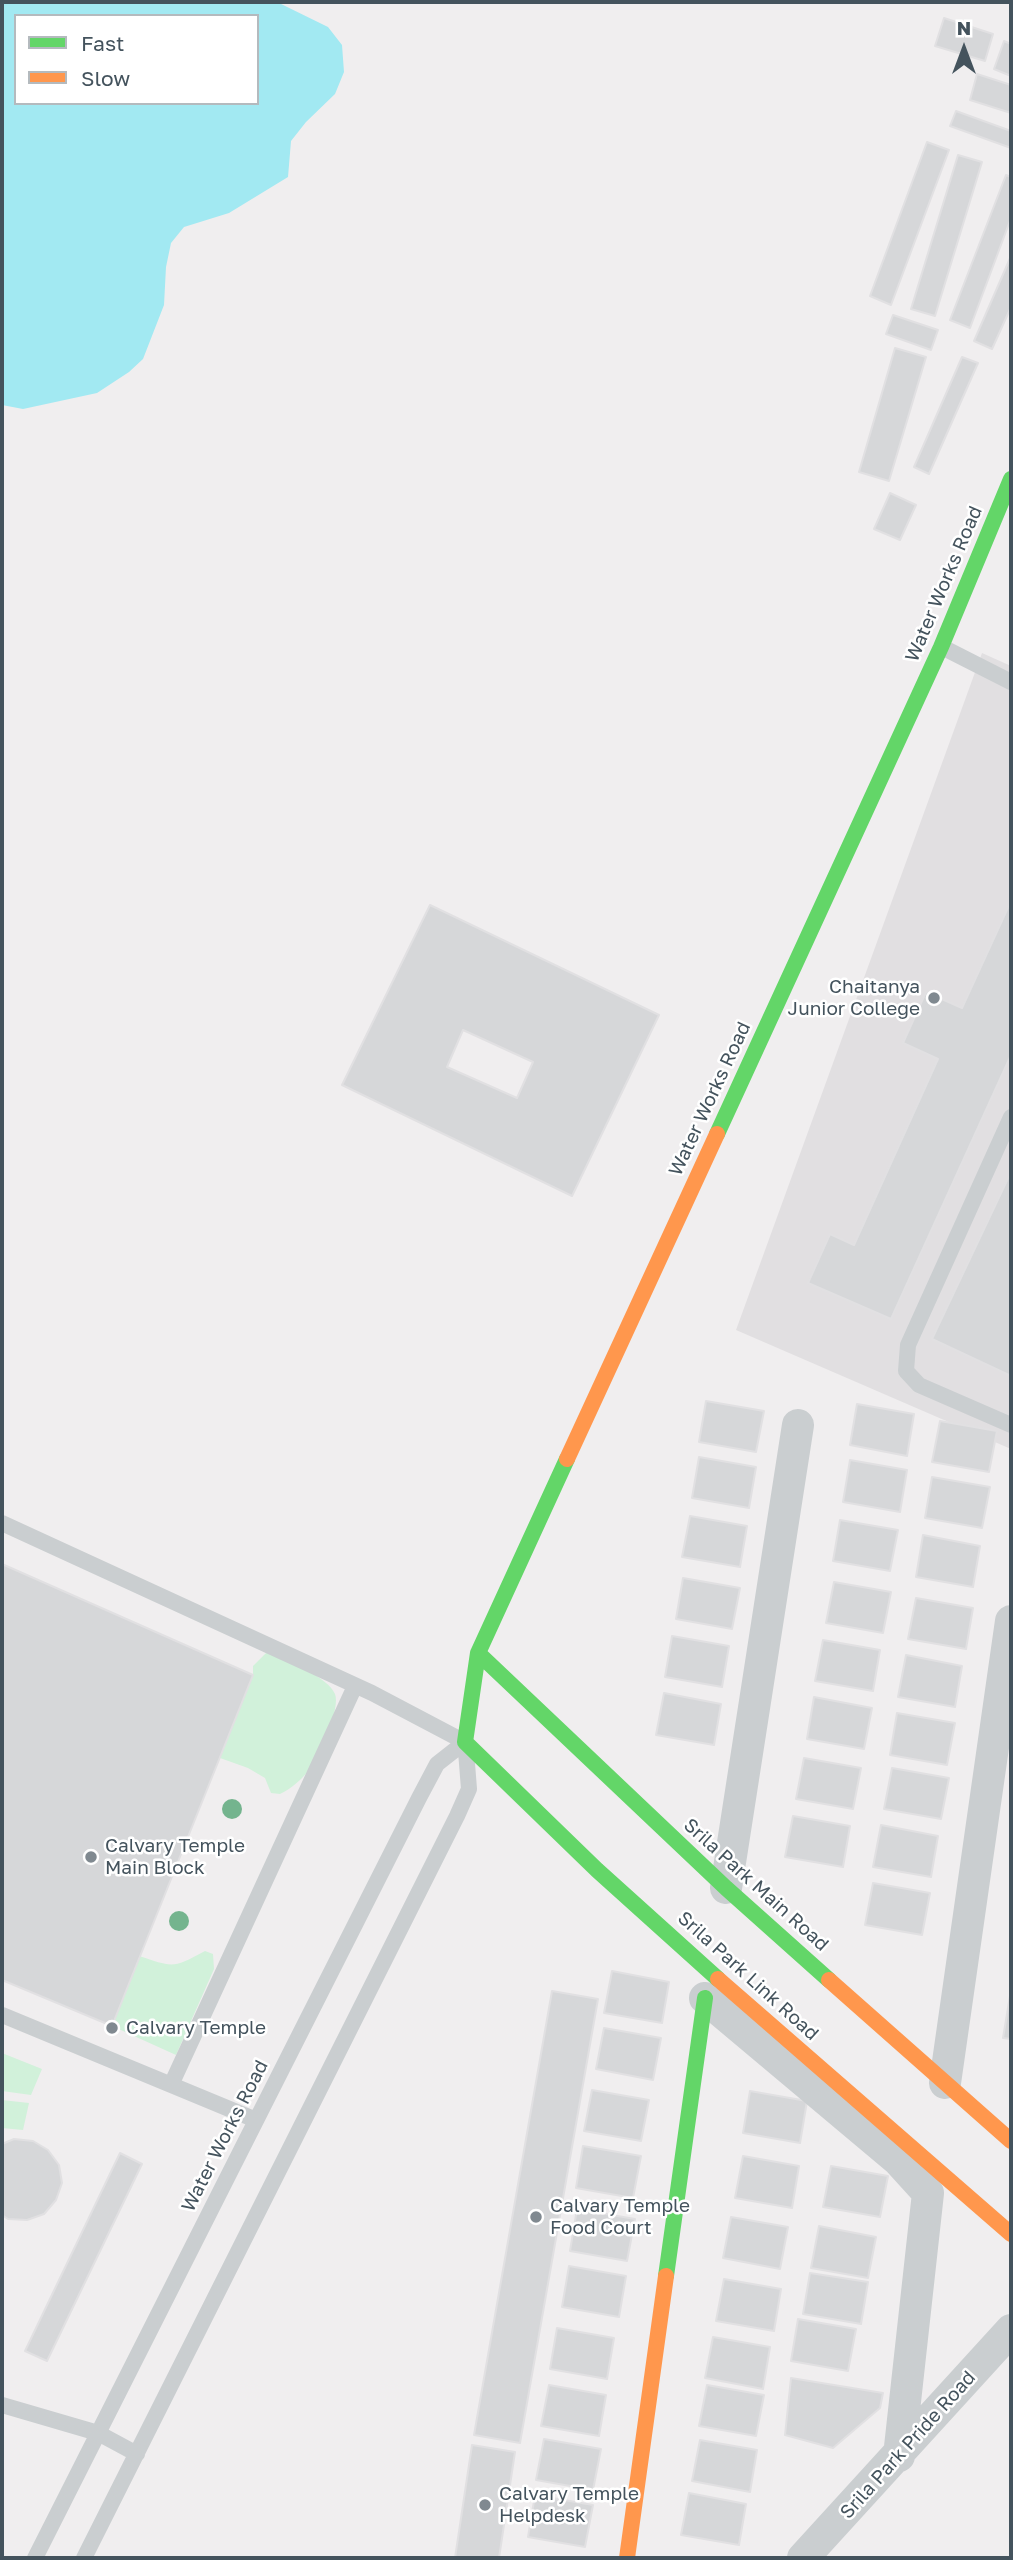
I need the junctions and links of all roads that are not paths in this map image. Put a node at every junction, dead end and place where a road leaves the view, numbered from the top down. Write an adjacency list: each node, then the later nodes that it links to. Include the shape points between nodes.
1 (1011, 479): 2 (street, Water Works Road)
2 (942, 647): 3 (lane); 9 (street, Water Works Road)
3 (1011, 682)
4 (1011, 1117): 6 (lane, via 908,1345 905,1371 919,1385)
5 (798, 1425): 12 (street)
6 (1011, 1425)
7 (2, 1523): 10 (lane)
8 (1011, 1621): 15 (street)
9 (478, 1653): 11 (street, Water Works Road); 12 (street, Srila Park Main Road)
10 (355, 1686): 11 (lane); 16 (lane)
11 (465, 1742): 17 (lane, Water Works Road, via 436,1764); 19 (street, Srila Park Link Road, via 713,1974); 23 (lane, Water Works Road, via 469,1789 457,1816)
12 (726, 1888): 15 (street, Srila Park Main Road)
13 (705, 1998): 24 (street, via 898,2160 928,2193); 27 (street)
14 (2, 2015): 16 (lane)
15 (945, 2083): 18 (street, Srila Park Main Road)
16 (171, 2085): 17 (lane)
17 (256, 2120): 22 (lane, Water Works Road)
18 (1011, 2141)
19 (1011, 2234)
20 (1011, 2330): 24 (street, Srila Park Pride Road)
21 (2, 2405): 22 (lane)
22 (98, 2433): 23 (lane); 25 (lane, Water Works Road)
23 (137, 2454): 26 (lane, Water Works Road)
24 (899, 2456): 28 (street, Srila Park Pride Road)
25 (35, 2558)
26 (84, 2558)
27 (627, 2558)
28 (803, 2558)

